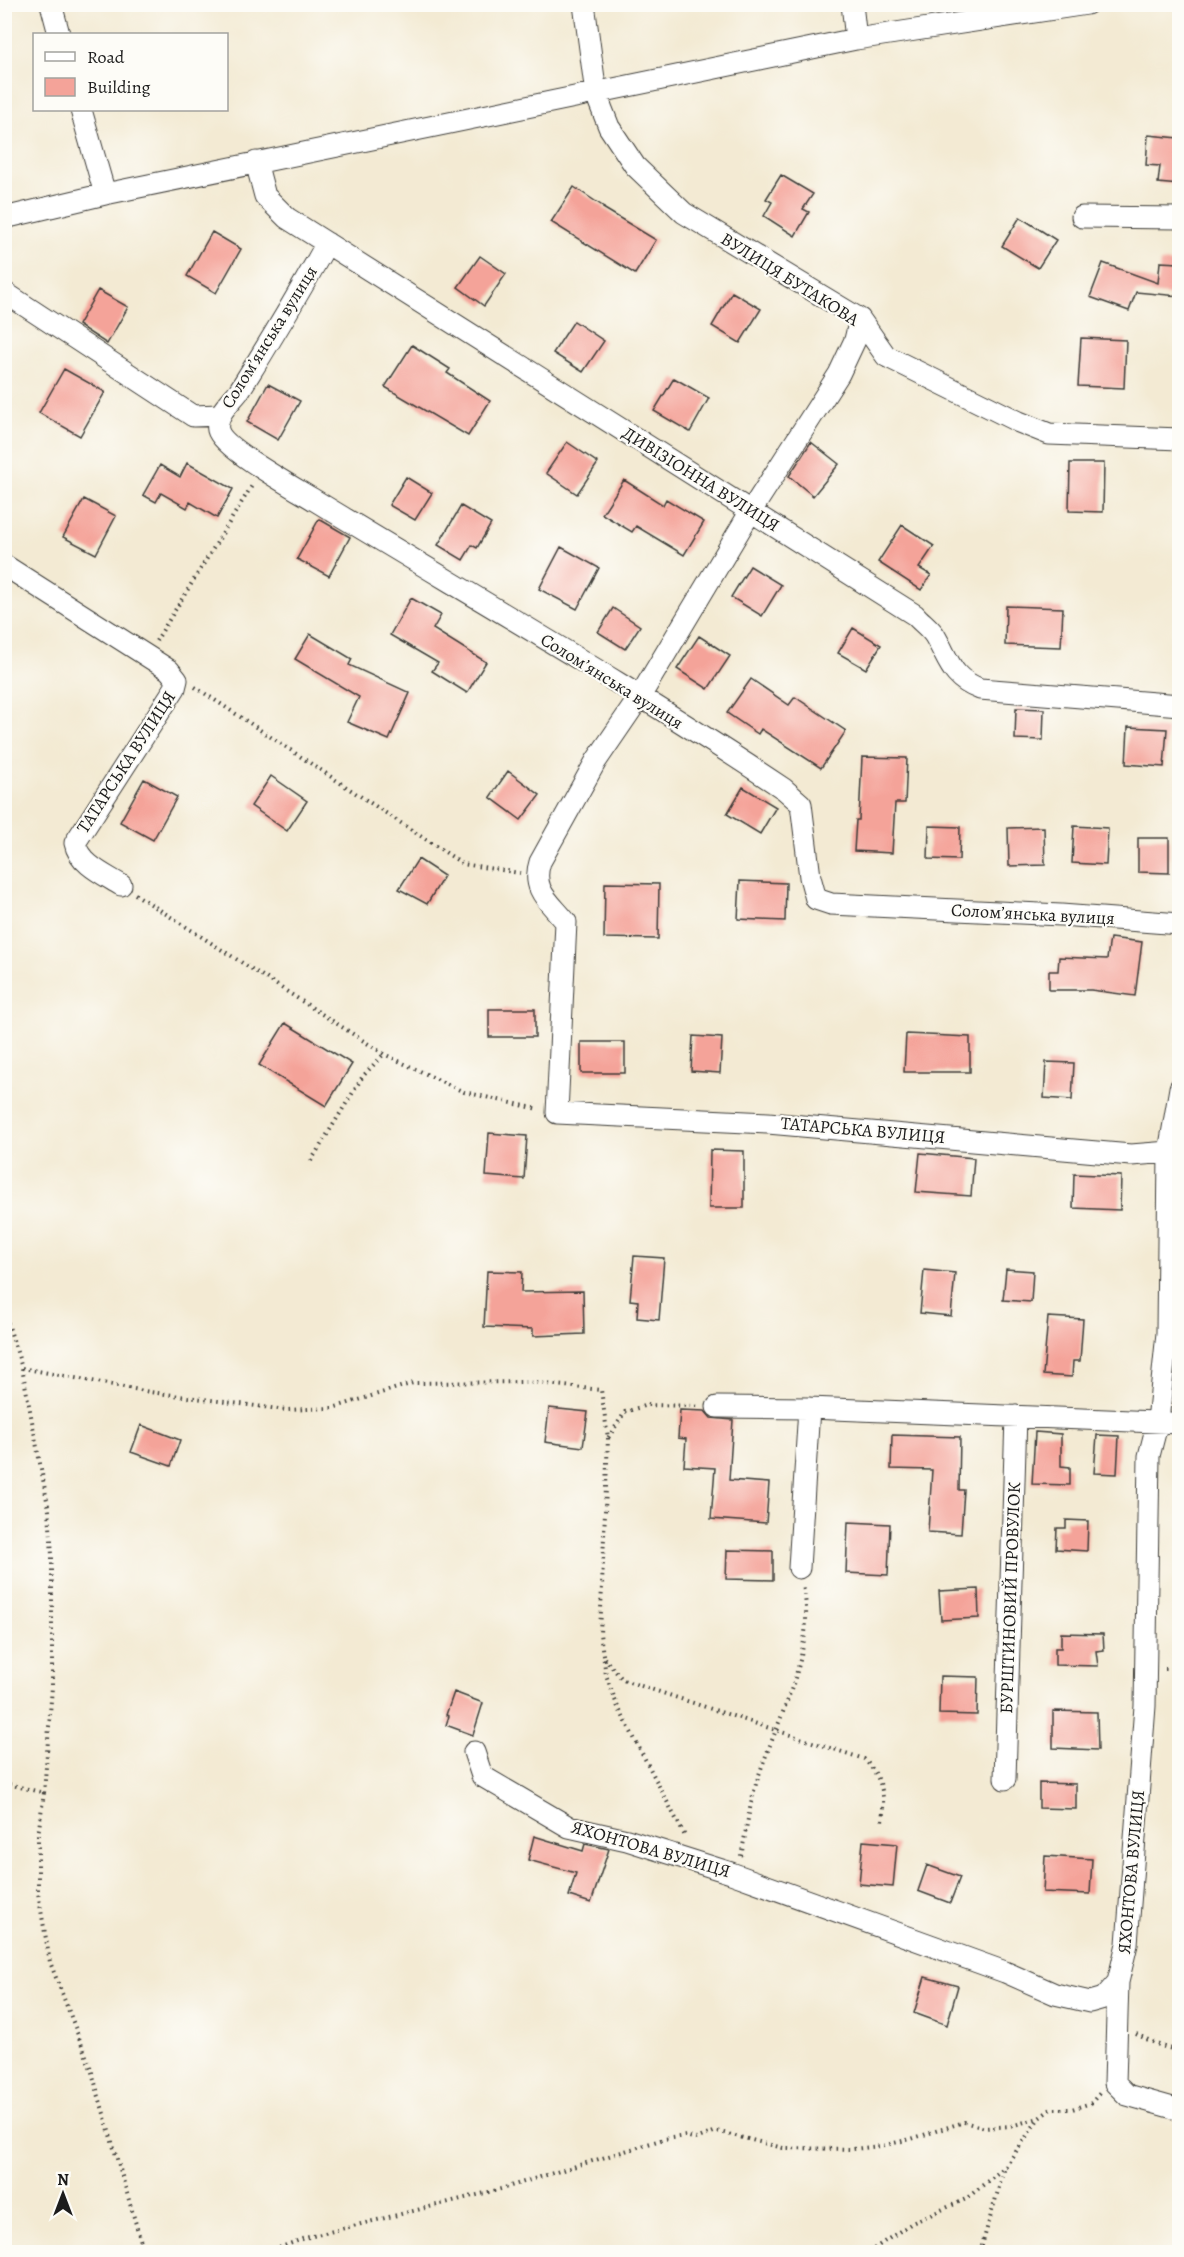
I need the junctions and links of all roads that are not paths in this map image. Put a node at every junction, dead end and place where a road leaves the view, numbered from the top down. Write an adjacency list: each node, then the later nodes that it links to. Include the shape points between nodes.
1 (51, 4): 5 (street)
2 (584, 4): 7 (street, ВУЛИЦЯ БУТАКОВА)
3 (852, 4): 6 (street)
4 (1087, 4): 6 (street)
5 (59, 33)
6 (856, 39): 7 (street)
7 (596, 94): 9 (street); 16 (street, ВУЛИЦЯ БУТАКОВА, via 609,127 635,166 684,213)
8 (81, 111): 10 (street)
9 (256, 162): 10 (street); 14 (street, ДИВІЗІОННА ВУЛИЦЯ, via 265,196 287,218)
10 (105, 194): 12 (street)
11 (1082, 217): 13 (street)
12 (4, 218)
13 (1179, 218)
14 (327, 243): 17 (street, Соломʼянська вулиця, via 277,331); 19 (street, ДИВІЗІОННА ВУЛИЦЯ)
15 (4, 292): 17 (street, via 193,416)
16 (860, 319): 18 (street, ВУЛИЦЯ БУТАКОВА, via 886,356 1049,434); 19 (street, via 839,374)
17 (220, 415): 21 (street, Соломʼянська вулиця, via 218,429 224,441 263,468)
18 (1179, 439)
19 (751, 511): 21 (street); 22 (street, ДИВІЗІОННА ВУЛИЦЯ, via 915,615 934,634 948,665 963,682 981,689)
20 (4, 565): 23 (street, ТАТАРСЬКА ВУЛИЦЯ, via 169,670 177,680 75,843 86,863)
21 (639, 698): 24 (street, Соломʼянська вулиця, via 739,759 801,804 816,899 840,905); 26 (street, ТАТАРСЬКА ВУЛИЦЯ, via 596,761 536,876 538,889 566,922 557,1113 768,1123 1131,1155)
22 (1179, 705)
23 (121, 885)
24 (1179, 924)
25 (1179, 1088): 26 (street, ЯХОНТОВА ВУЛИЦЯ)
26 (1169, 1152): 30 (street, ЯХОНТОВА ВУЛИЦЯ, via 1167,1333)
27 (717, 1407): 28 (street)
28 (809, 1408): 29 (street); 32 (street)
29 (1016, 1416): 30 (street); 34 (street, БУРШТИНОВИЙ ПРОВУЛОК)
30 (1158, 1421): 31 (street); 35 (street, ЯХОНТОВА ВУЛИЦЯ, via 1149,1456 1145,1706 1127,1944)
31 (1179, 1423)
32 (799, 1568)
33 (474, 1752): 36 (street, ЯХОНТОВА ВУЛИЦЯ, via 483,1776 569,1827 737,1875 1005,1972 1055,1994)
34 (1005, 1779)
35 (1118, 1982): 36 (street, via 1104,1998); 37 (street, ЯХОНТОВА ВУЛИЦЯ)
36 (1090, 2002): 37 (street)
37 (1117, 2033): 38 (street, ЯХОНТОВА ВУЛИЦЯ, via 1115,2083 1127,2095)
38 (1179, 2110)

